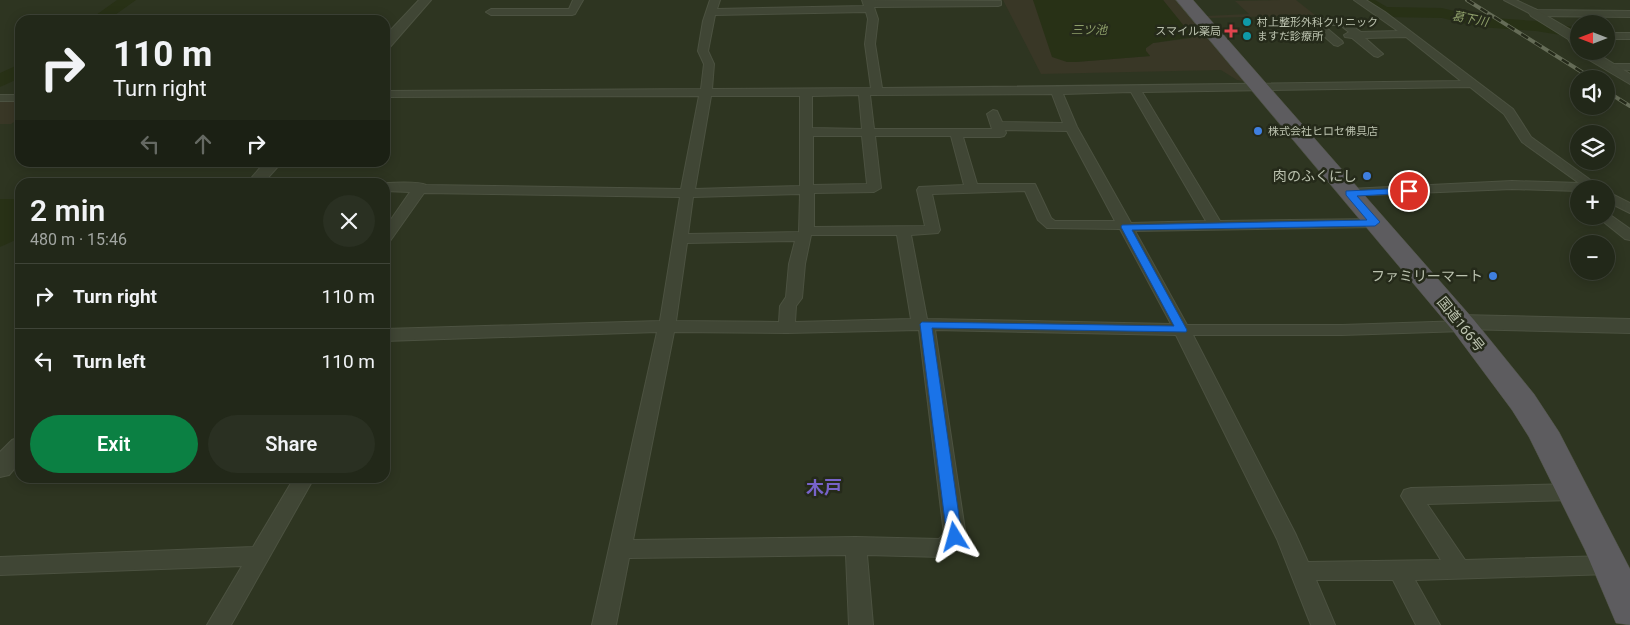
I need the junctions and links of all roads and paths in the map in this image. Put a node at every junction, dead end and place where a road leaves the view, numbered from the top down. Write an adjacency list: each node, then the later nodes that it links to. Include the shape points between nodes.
1 (425, 0): 19 (street)
2 (578, 0): 9 (street, via 572,12)
3 (715, 0): 10 (street)
4 (1184, 0): 27 (highway, 国道166号)
5 (1359, 0): 14 (street)
6 (1510, 0): 11 (street)
7 (998, 3): 8 (street)
8 (868, 4): 10 (street); 32 (street, via 873,19)
9 (491, 12)
10 (711, 12): 30 (street, via 703,51 709,64)
11 (1535, 13): 12 (street); 13 (street)
12 (1630, 14)
13 (1569, 33)
14 (1409, 34): 15 (street); 26 (street)
15 (1357, 35): 16 (street); 16 (street, via 1342,22 1313,22); 21 (street)
16 (1329, 36): 20 (street)
17 (1615, 36): 18 (street)
18 (1630, 36)
19 (390, 38)
20 (1338, 44)
21 (1378, 54)
22 (1599, 60): 23 (street)
23 (1610, 67): 24 (street); 25 (street)
24 (1630, 67)
25 (1630, 80)
26 (1473, 84): 27 (street); 42 (street, via 1509,112 1526,139)
27 (1258, 87): 28 (street); 49 (highway, 国道166号)
28 (1134, 88): 29 (street); 54 (street)
29 (1056, 91): 32 (street); 36 (street)
30 (706, 92): 31 (street); 33 (street); 48 (street)
31 (806, 92): 32 (street); 37 (street)
32 (870, 92): 38 (street)
33 (390, 94)
34 (0, 98): 35 (street)
35 (15, 98)
36 (1072, 127): 39 (street, via 995,120 1000,133); 55 (street)
37 (806, 132): 38 (street); 46 (street)
38 (868, 133): 39 (street); 46 (street, via 874,188)
39 (956, 133): 45 (street)
40 (270, 167): 41 (street)
41 (260, 178)
42 (1585, 180)
43 (390, 187): 44 (street)
44 (421, 187): 48 (street); 57 (street)
45 (972, 189): 55 (street, via 1030,188 1045,220 1052,225); 56 (street, via 924,190 933,230)
46 (807, 190): 48 (street); 58 (street)
47 (1570, 190): 49 (street, via 1512,185)
48 (687, 193): 60 (street)
49 (1349, 193): 52 (highway, 国道166号)
50 (1615, 200): 51 (street)
51 (1630, 209)
52 (1375, 222): 54 (street); 61 (highway, 国道166号)
53 (1615, 224): 59 (street)
54 (1215, 225): 55 (street)
55 (1125, 226): 66 (street)
56 (903, 230): 58 (street); 62 (street)
57 (390, 231)
58 (805, 234): 60 (street); 65 (street, via 797,264 794,298 788,306)
59 (1630, 236)
60 (680, 239): 63 (street)
61 (1462, 324): 64 (street); 66 (street, via 1342,330); 71 (highway, 国道166号, via 1544,432)
62 (923, 325): 65 (street); 66 (street); 72 (street, via 955,537 943,548)
63 (667, 326): 65 (street); 67 (street); 73 (street)
64 (1630, 326)
65 (787, 328)
66 (1182, 330): 78 (street, via 1288,539)
67 (390, 336)
68 (15, 452): 69 (street)
69 (0, 468)
70 (301, 483): 74 (street)
71 (1574, 492): 75 (highway, 国道166号); 77 (street, via 1411,496)
72 (856, 546): 73 (street); 83 (street)
73 (619, 549): 82 (street)
74 (258, 556): 76 (street); 81 (street)
75 (1610, 565): 77 (street); 80 (highway, 国道166号)
76 (0, 566)
77 (1459, 569): 79 (street)
78 (1300, 571): 79 (street); 84 (street)
79 (1399, 571): 85 (street)
80 (1630, 611)
81 (220, 625)
82 (604, 625)
83 (861, 625)
84 (1323, 625)
85 (1428, 625)

